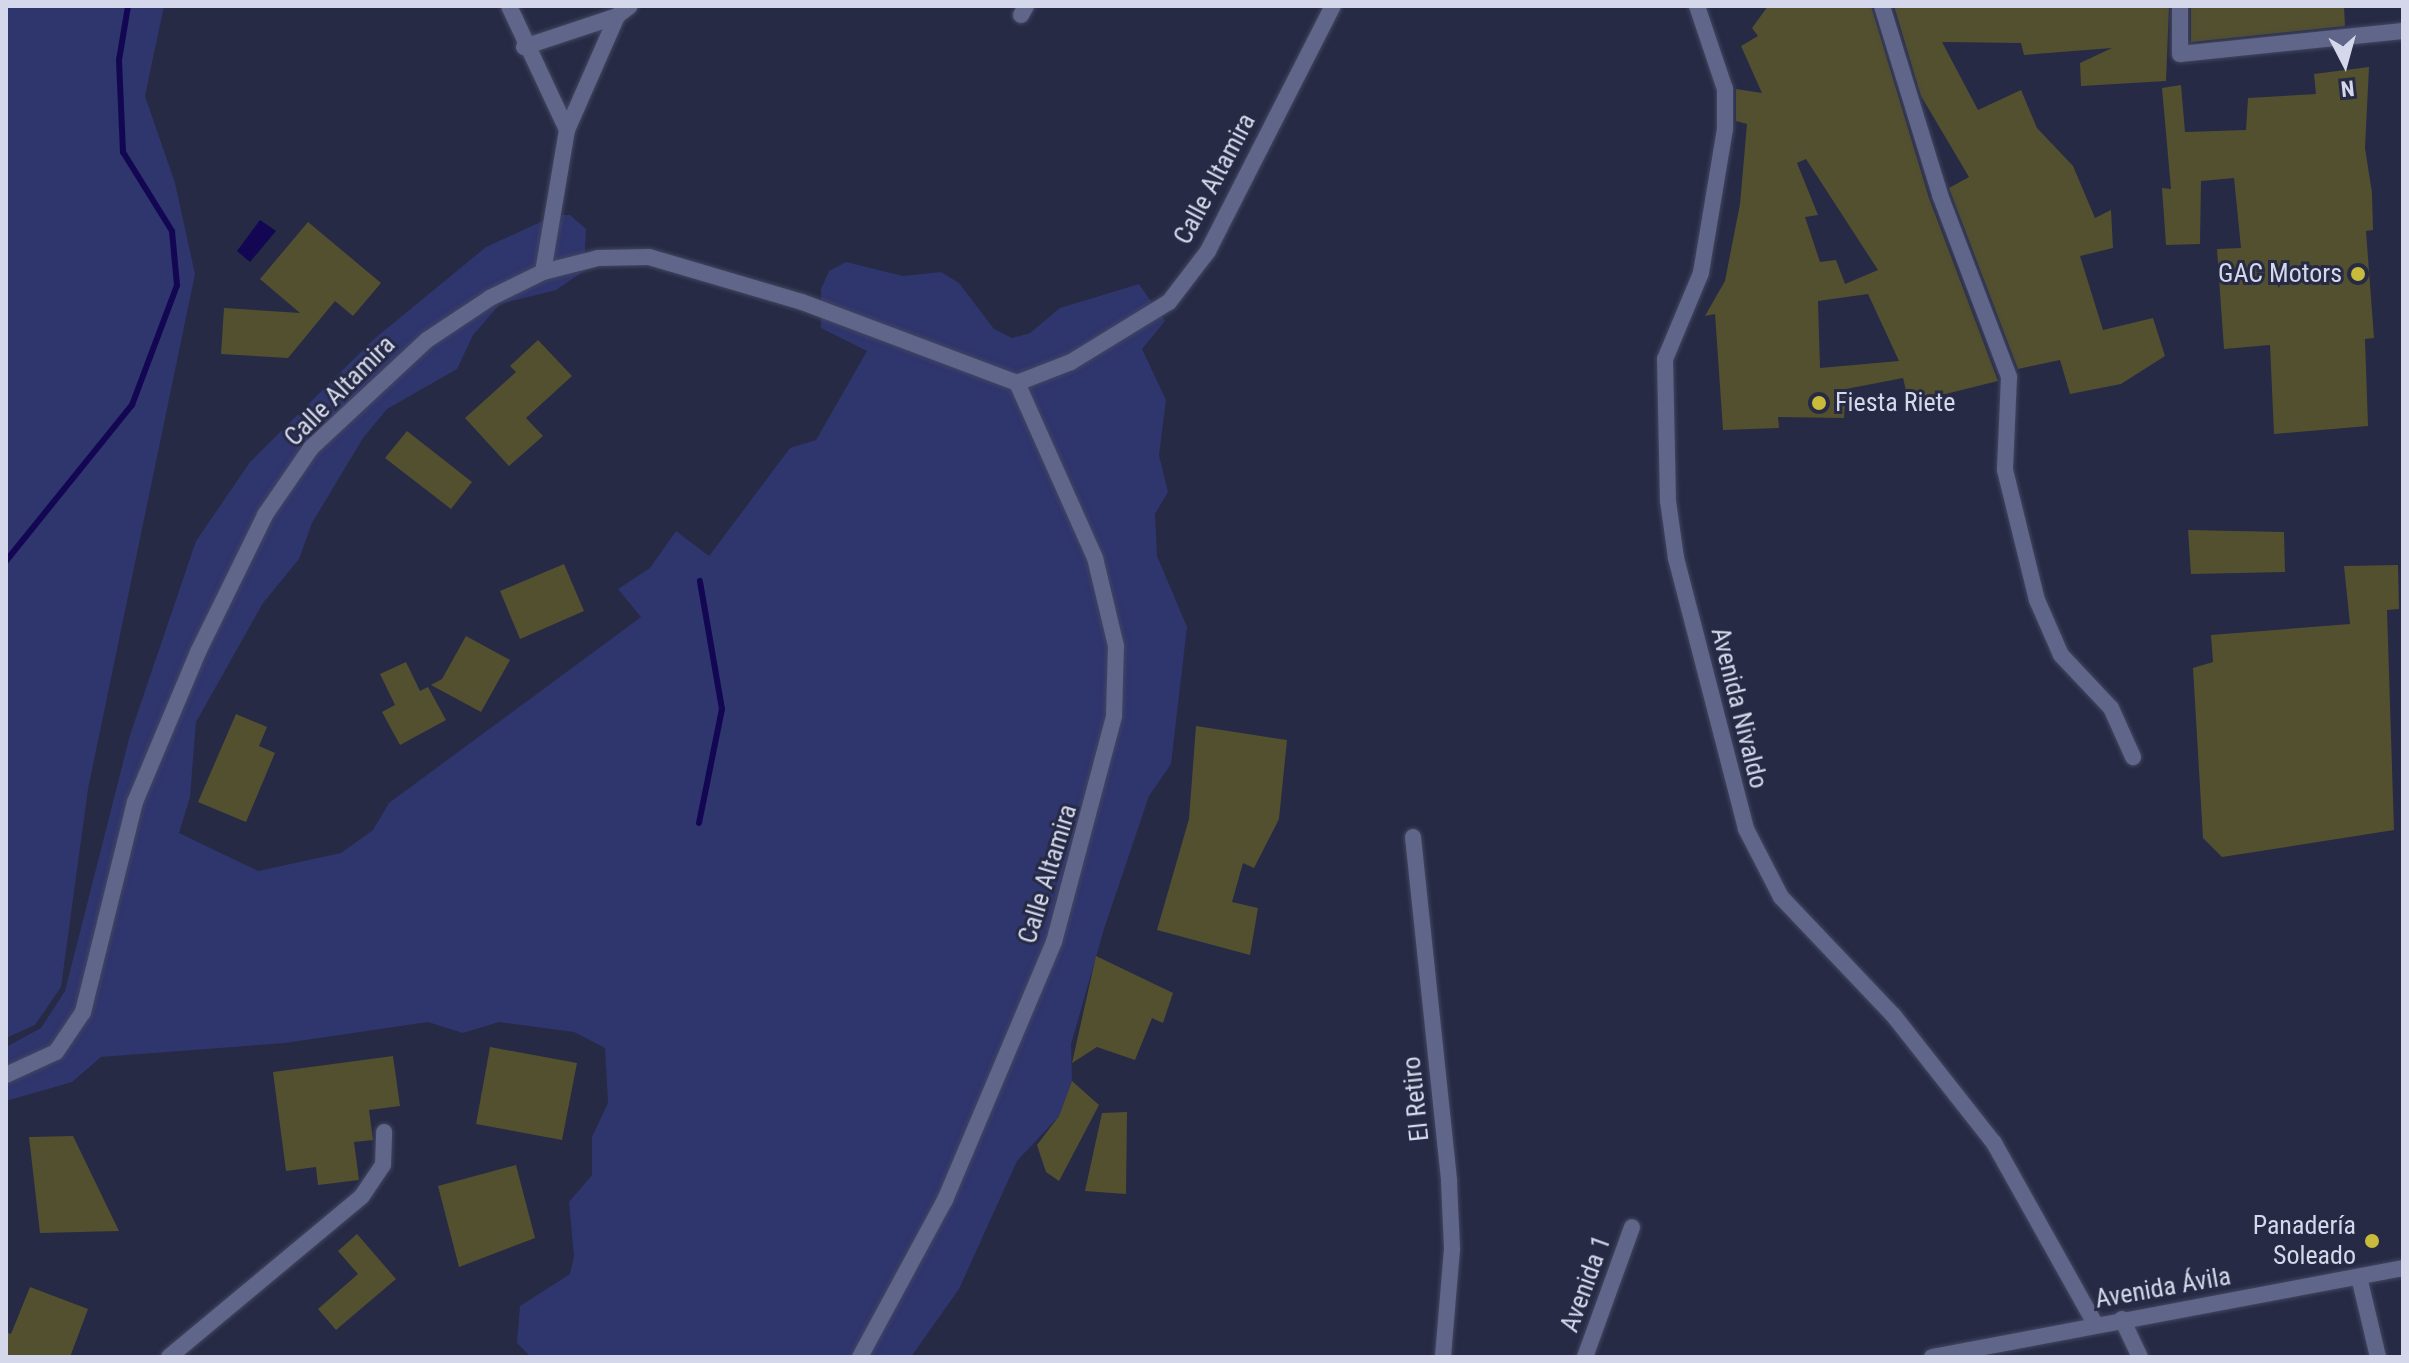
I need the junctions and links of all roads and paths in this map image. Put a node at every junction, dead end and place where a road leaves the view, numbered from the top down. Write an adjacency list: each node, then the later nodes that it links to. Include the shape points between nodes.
1 (509, 6): 8 (street)
2 (1333, 6): 11 (street, Calle Altamira, via 1208,251 1169,302 1099,347)
3 (1697, 6): 20 (street, Avenida Nivaldo, via 1725,89 1725,129 1701,273 1665,359 1668,501 1676,558 1746,829 1781,897 1894,1016 1994,1143)
4 (1882, 6): 12 (street, via 1940,195 2009,377 2005,470 2037,600 2061,655 2111,708)
5 (2180, 6): 7 (street, via 2180,54)
6 (623, 11): 8 (street); 9 (street)
7 (2403, 31)
8 (524, 47): 9 (street)
9 (567, 130): 10 (street)
10 (543, 272): 11 (street, Calle Altamira, via 598,258 649,257 802,302); 14 (street, Calle Altamira, via 490,298 427,340 365,394 311,448 265,515 198,652 135,802 83,1012 56,1052)
11 (1017, 383): 23 (street, Calle Altamira, via 1095,558 1116,646 1114,716 1054,942 945,1200)
12 (2133, 757)
13 (1413, 837): 24 (street, El Retiro, via 1449,1182 1452,1249)
14 (6, 1075)
15 (384, 1132): 22 (street, via 383,1165 362,1196)
16 (1632, 1227): 25 (street, Avenida 1)
17 (2403, 1268): 18 (street, Avenida Ávila)
18 (2359, 1277): 19 (street, Avenida Ávila); 29 (street)
19 (2122, 1319): 20 (street, Avenida Ávila); 28 (street)
20 (2095, 1324): 21 (street, Avenida Ávila)
21 (2017, 1339): 26 (street, Avenida Ávila); 27 (street)
22 (169, 1357)
23 (860, 1357)
24 (1443, 1357)
25 (1585, 1357)
26 (1932, 1357)
27 (2020, 1357)
28 (2140, 1357)
29 (2378, 1357)

